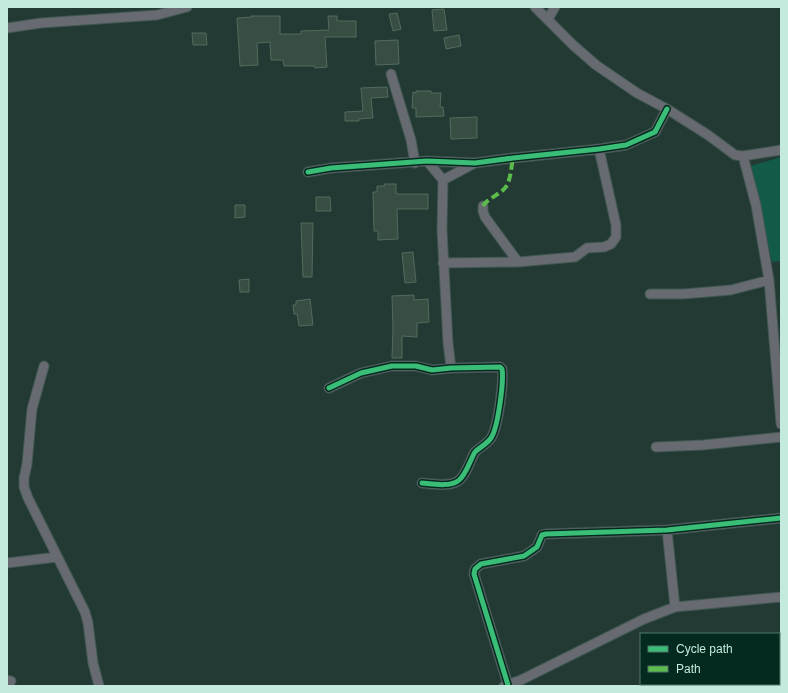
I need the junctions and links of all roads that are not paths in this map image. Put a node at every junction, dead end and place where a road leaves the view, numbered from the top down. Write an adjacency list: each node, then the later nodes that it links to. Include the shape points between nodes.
1 (187, 7): 5 (street, via 157,15 41,23)
2 (535, 7): 4 (street)
3 (555, 7): 4 (street)
4 (548, 19): 7 (street, via 596,65 637,93)
5 (7, 28)
6 (391, 74): 12 (street)
7 (667, 109): 8 (street, via 655,132 626,145); 10 (street, via 735,155)
8 (599, 149): 13 (street); 17 (street, via 616,225 614,241 604,247 587,248 575,257)
9 (781, 150): 10 (street)
10 (744, 156): 19 (street, via 756,205)
11 (427, 161): 12 (street); 13 (street); 15 (street)
12 (415, 163): 14 (street, via 331,168)
13 (475, 163): 15 (street)
14 (308, 172)
15 (443, 180): 18 (street)
16 (483, 206): 17 (street, via 486,217)
17 (518, 262): 18 (street)
18 (443, 263): 22 (street)
19 (769, 280): 20 (street, via 730,290); 24 (street)
20 (650, 294)
21 (44, 366): 30 (street, via 32,409 24,487)
22 (451, 368): 23 (street, via 432,370 416,366 392,366 361,373); 27 (street, via 502,369 497,419 492,436 475,452 460,480 451,484)
23 (329, 388)
24 (781, 424)
25 (781, 437): 26 (street)
26 (656, 447)
27 (422, 483)
28 (781, 518): 29 (street)
29 (667, 530): 33 (street); 35 (street, via 546,534 542,535 537,547 524,556 481,564 475,568 474,574)
30 (57, 557): 31 (street); 36 (street, via 85,612)
31 (7, 563)
32 (781, 597): 33 (street)
33 (675, 607): 34 (street, via 644,619)
34 (521, 683): 35 (street)
35 (506, 685)
36 (99, 686)

